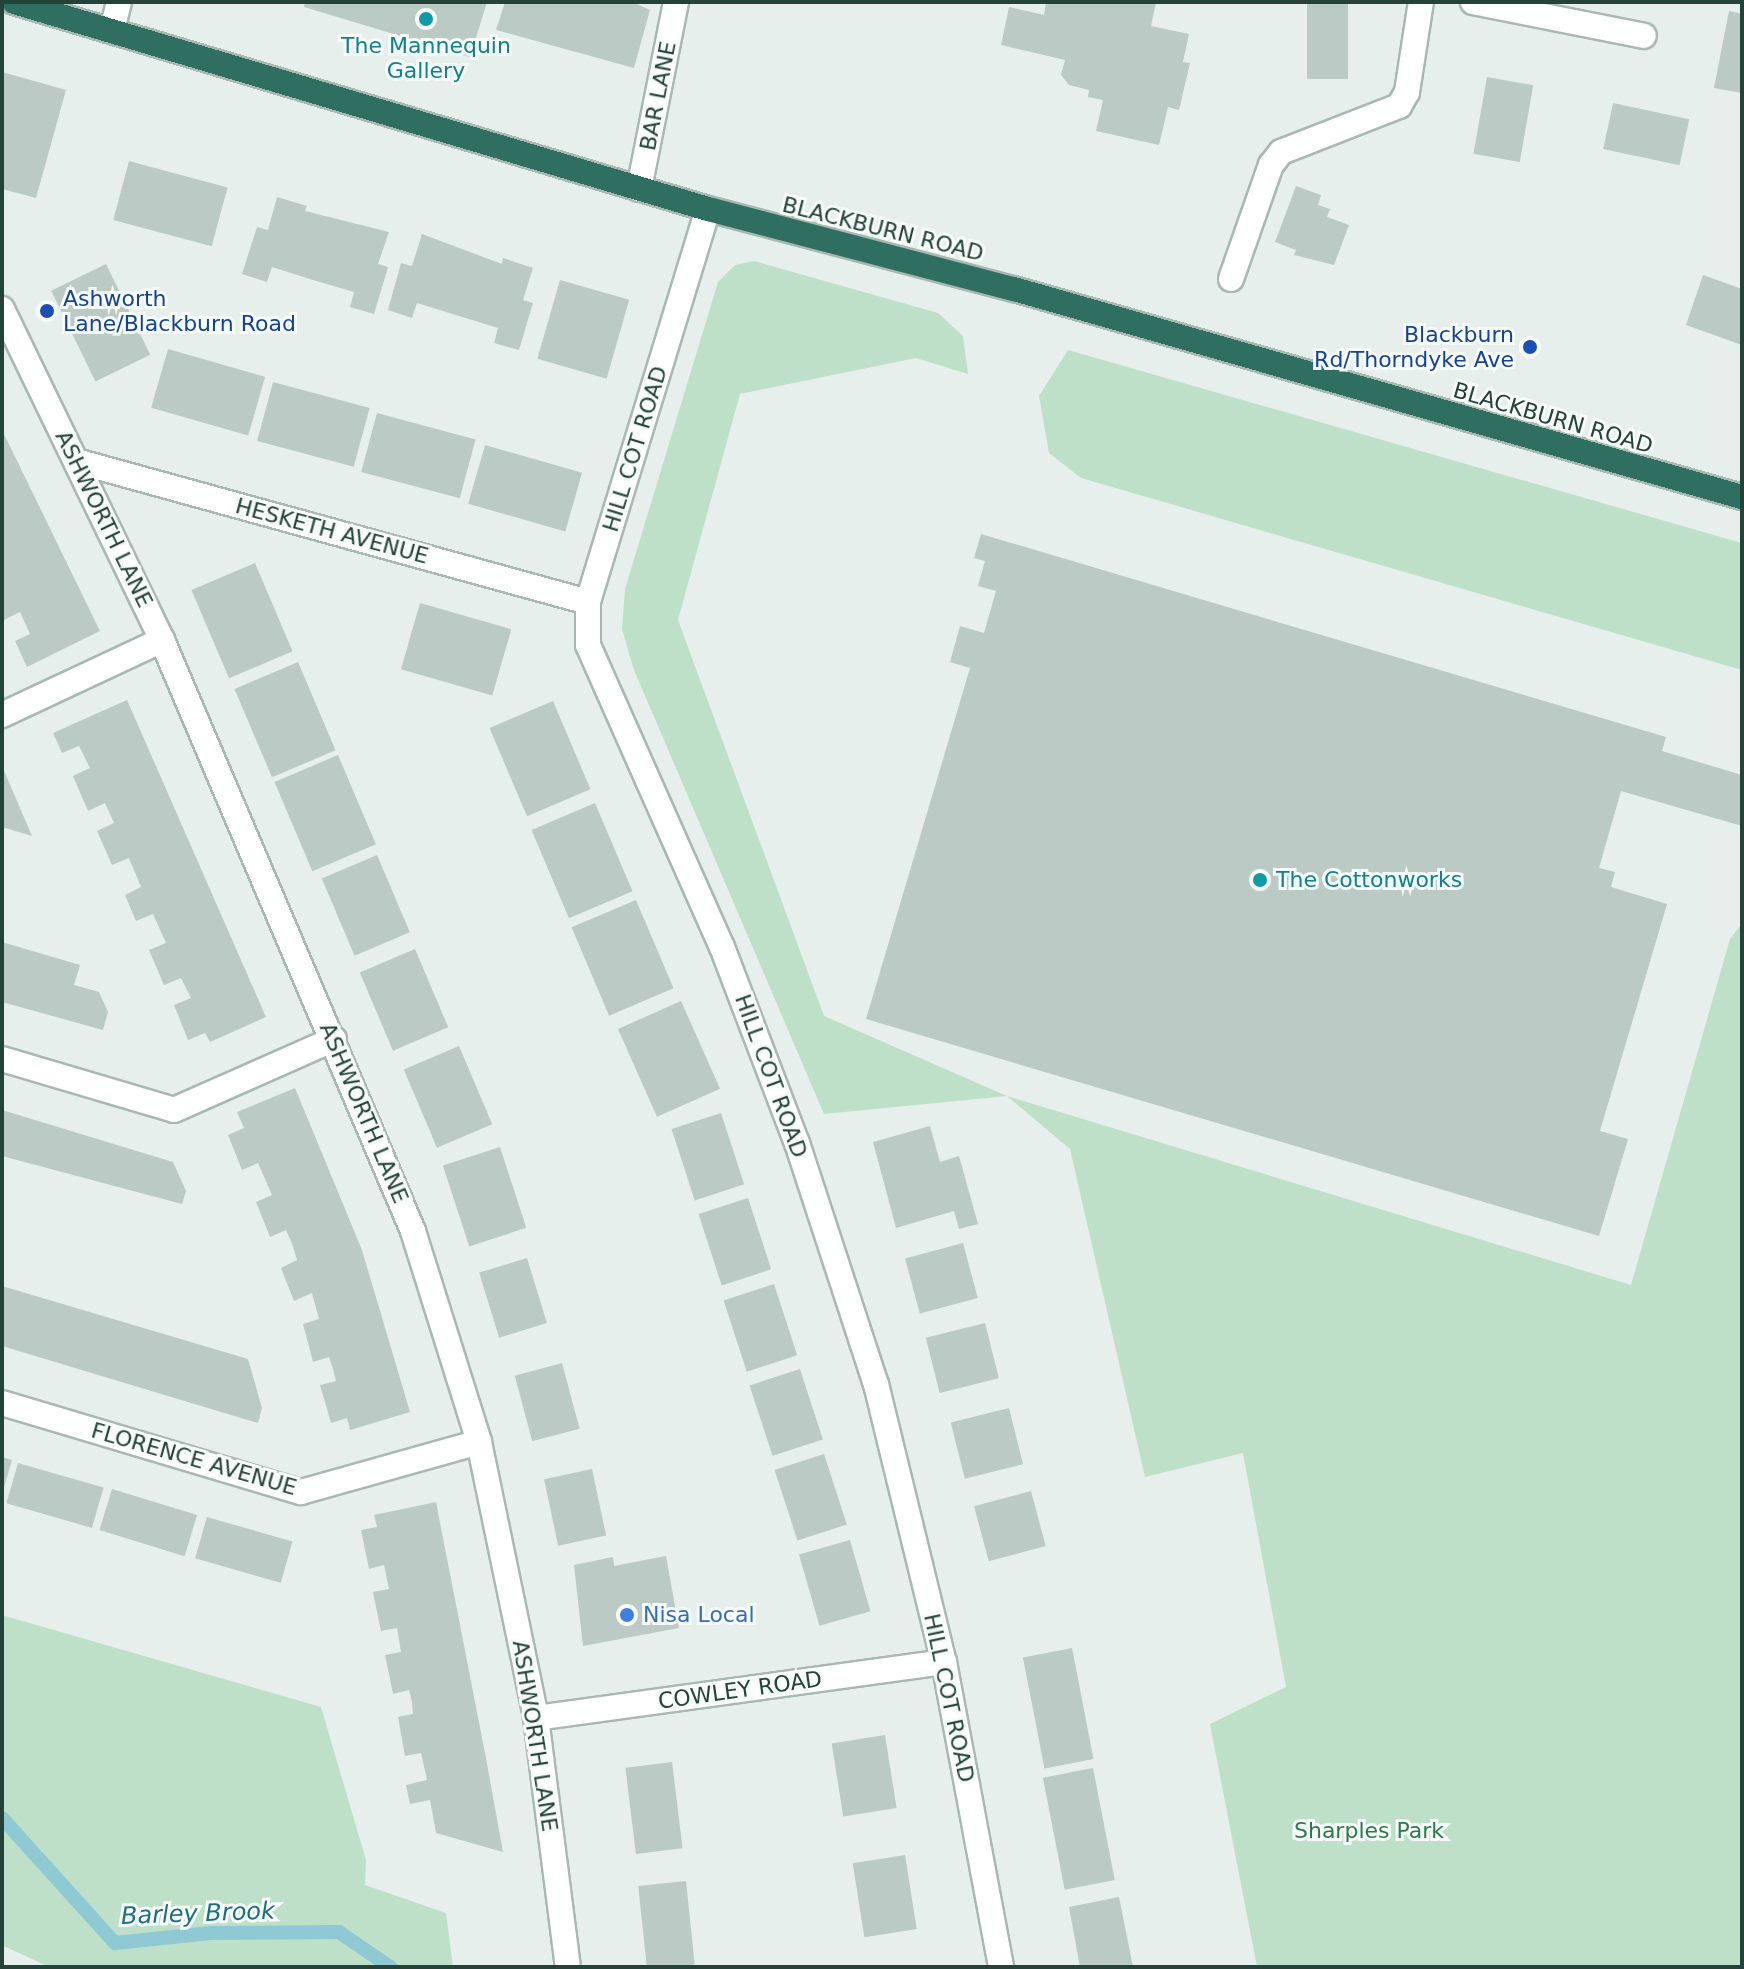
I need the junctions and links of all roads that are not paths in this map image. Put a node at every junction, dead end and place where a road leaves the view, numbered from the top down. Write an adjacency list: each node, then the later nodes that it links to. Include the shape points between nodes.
1 (14, 2): 6 (highway, BLACKBURN ROAD)
2 (119, 2): 6 (street)
3 (676, 2): 8 (street, BAR LANE)
4 (1421, 2): 10 (street, via 1407,92 1399,106 1281,152 1271,165)
5 (1473, 2): 7 (street)
6 (112, 30): 8 (highway, BLACKBURN ROAD)
7 (1644, 36)
8 (639, 189): 9 (highway, BLACKBURN ROAD)
9 (708, 209): 13 (highway, BLACKBURN ROAD, via 1014,289); 14 (street, HILL COT ROAD)
10 (1231, 279)
11 (2, 309): 12 (street, ASHWORTH LANE)
12 (76, 461): 14 (street, HESKETH AVENUE); 15 (street, ASHWORTH LANE)
13 (1742, 497)
14 (588, 602): 21 (street, HILL COT ROAD, via 588,645 722,947 797,1143 876,1384)
15 (162, 640): 16 (street); 17 (street, ASHWORTH LANE)
16 (2, 715)
17 (334, 1039): 18 (street, via 174,1110); 20 (street, ASHWORTH LANE, via 413,1231)
18 (2, 1059)
19 (2, 1403): 20 (street, FLORENCE AVENUE, via 301,1492)
20 (479, 1442): 22 (street, ASHWORTH LANE)
21 (944, 1662): 22 (street, COWLEY ROAD); 24 (street, HILL COT ROAD)
22 (536, 1718): 23 (street, ASHWORTH LANE)
23 (568, 1967)
24 (1001, 1967)

